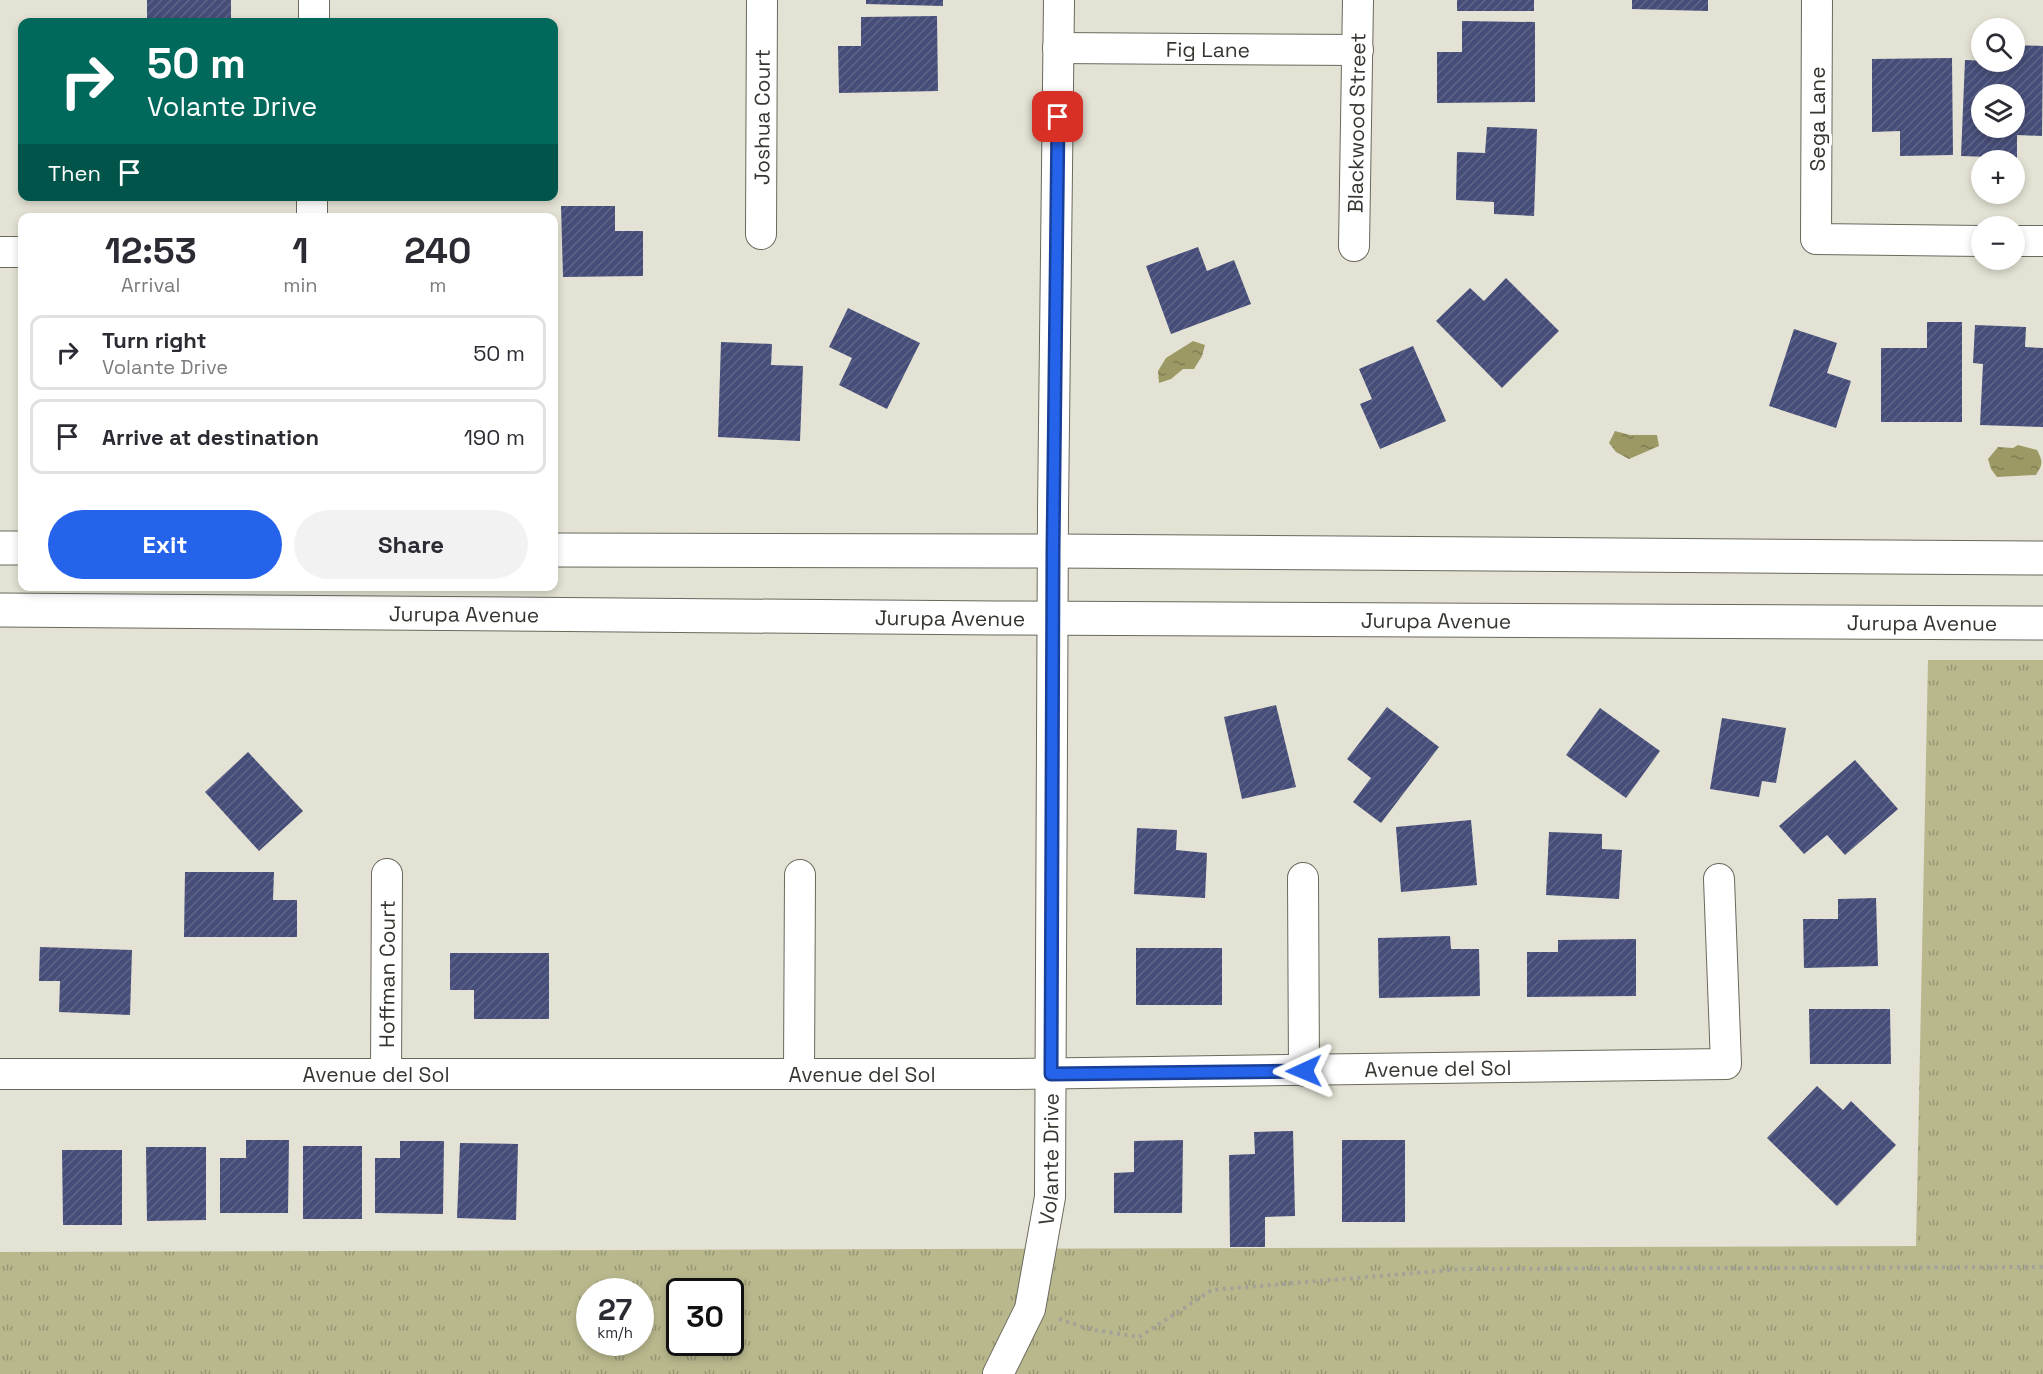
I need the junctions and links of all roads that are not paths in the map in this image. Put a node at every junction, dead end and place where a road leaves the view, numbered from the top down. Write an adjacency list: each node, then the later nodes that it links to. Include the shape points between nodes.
1 (314, 0): 6 (street)
2 (762, 0): 9 (street, Joshua Court)
3 (1059, 0): 7 (street, Volante Drive)
4 (1358, 0): 8 (street, Blackwood Street)
5 (1817, 0): 10 (street, Sega Lane, via 1816,239)
6 (314, 18)
7 (1058, 48): 8 (street, Fig Lane); 19 (street, Volante Drive)
8 (1358, 50): 13 (street, Blackwood Street)
9 (761, 234)
10 (1971, 241)
11 (2025, 241): 12 (street)
12 (2043, 241)
13 (1354, 246)
14 (0, 252): 15 (street)
15 (18, 252)
16 (0, 548): 17 (main road)
17 (18, 548)
18 (558, 550): 19 (main road)
19 (1053, 551): 20 (main road); 22 (street, Volante Drive)
20 (2043, 558)
21 (0, 610): 22 (main road, Jurupa Avenue)
22 (1053, 618): 23 (main road, Jurupa Avenue); 32 (street, Volante Drive)
23 (2043, 622)
24 (387, 874): 30 (street, Hoffman Court)
25 (800, 874): 31 (street)
26 (1303, 878): 28 (street)
27 (1719, 879): 28 (street, Avenue del Sol, via 1726,1064)
28 (1304, 1071): 32 (street, Avenue del Sol)
29 (0, 1074): 30 (street, Avenue del Sol)
30 (386, 1074): 31 (street, Avenue del Sol)
31 (799, 1074): 32 (street, Avenue del Sol)
32 (1051, 1074): 33 (street, Volante Drive, via 1050,1197 1030,1309)
33 (998, 1374)

